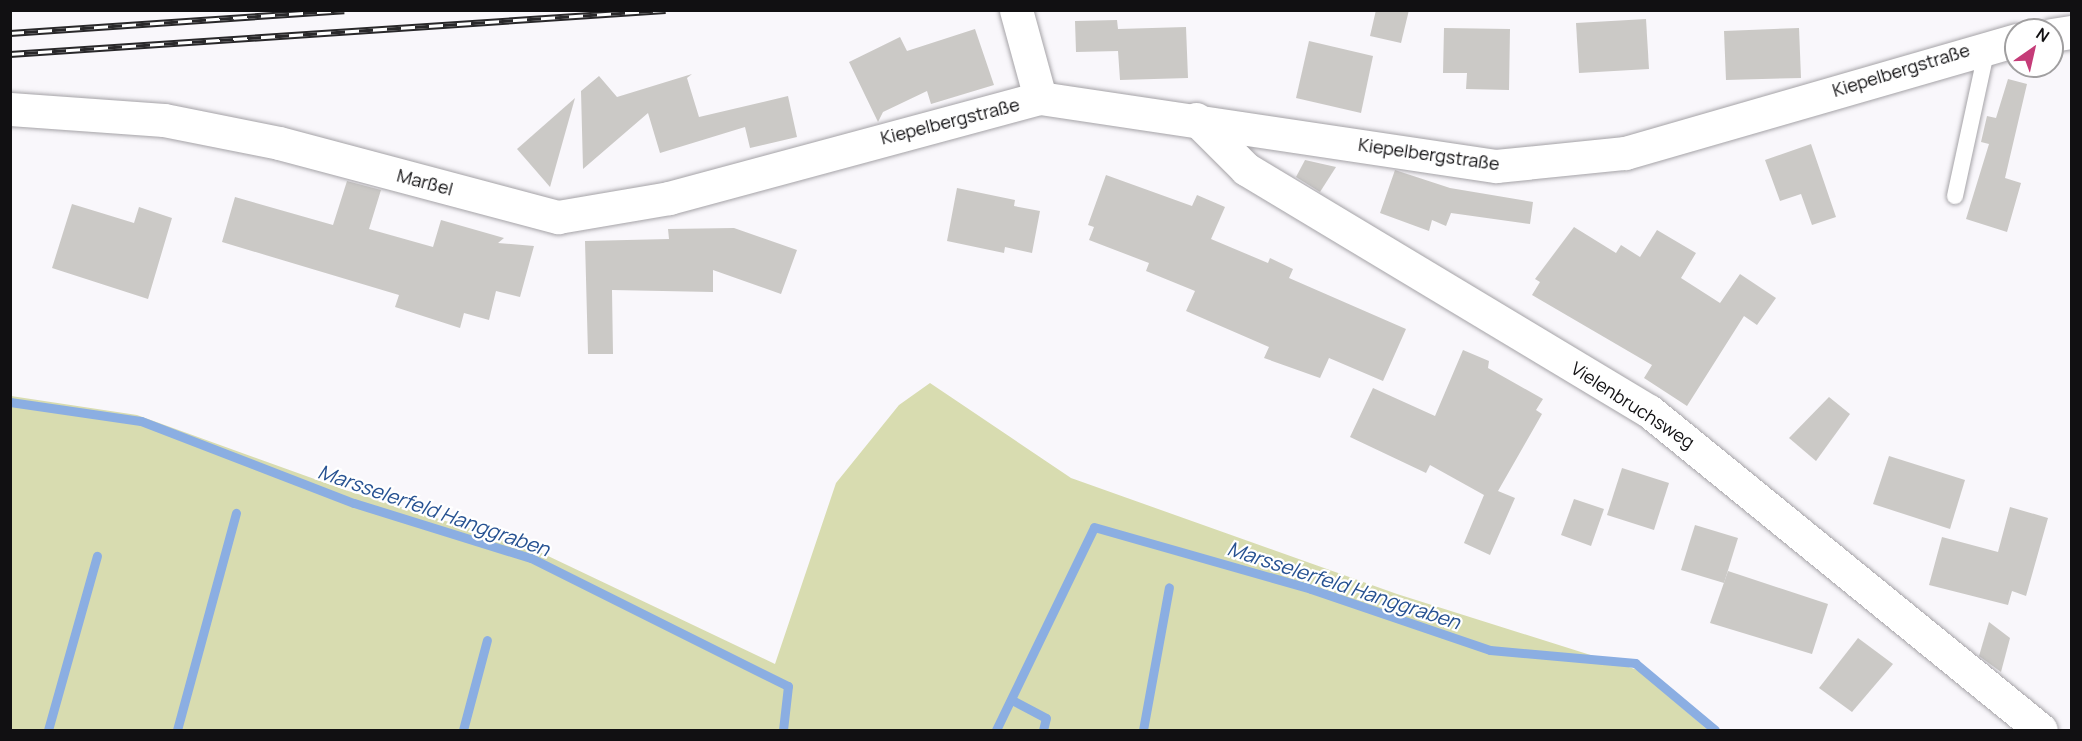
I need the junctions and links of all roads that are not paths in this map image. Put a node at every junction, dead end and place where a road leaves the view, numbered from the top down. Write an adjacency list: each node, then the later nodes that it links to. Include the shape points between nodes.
1 (1016, 10): 3 (street)
2 (2002, 42): 5 (street, Kiepelbergstraße, via 1625,153 1496,166); 7 (lane)
3 (1040, 98): 5 (street, Kiepelbergstraße); 6 (street, Kiepelbergstraße)
4 (10, 109): 6 (street, Marßel, via 187,124 279,143 558,217 669,198)
5 (1196, 118): 8 (street, Vielenbruchsweg, via 1246,169 1649,411)
6 (835, 150)
7 (1955, 196)
8 (2042, 730)

